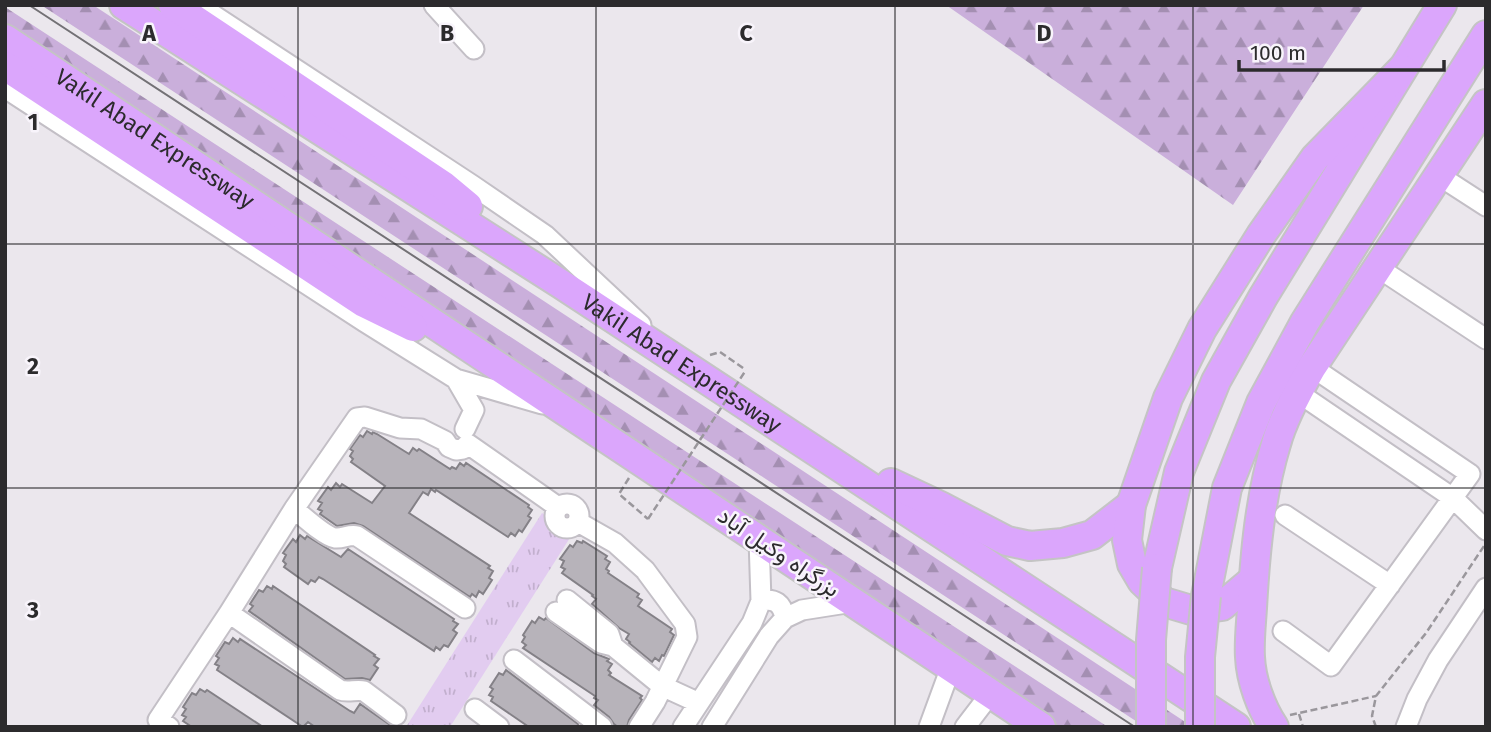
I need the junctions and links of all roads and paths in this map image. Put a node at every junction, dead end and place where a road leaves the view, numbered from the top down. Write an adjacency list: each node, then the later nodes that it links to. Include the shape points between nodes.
1 (124, 5): 16 (highway, Vakil Abad Expressway)
2 (173, 5): 16 (highway, via 444,186)
3 (198, 5): 19 (street, via 545,235)
4 (434, 5): 8 (street)
5 (1442, 5): 10 (highway)
6 (1486, 35): 65 (highway, bridge, via 1305,322 1261,403 1227,488 1206,596)
7 (5, 39): 21 (highway, Vakil Abad Expressway)
8 (474, 49)
9 (5, 66): 21 (highway, via 364,303)
10 (1402, 69): 29 (highway, via 1315,158 1202,329 1168,398); 64 (highway, bridge, via 1216,381 1179,472 1157,568)
11 (5, 88): 22 (street)
12 (1486, 104): 13 (highway)
13 (1438, 175): 14 (street); 15 (highway)
14 (1486, 206)
15 (1377, 267): 17 (street); 20 (highway)
16 (561, 284): 19 (highway, Vakil Abad Expressway)
17 (1486, 339)
18 (720, 352): 27 (path, bridge, via 746,370 648,519)
19 (683, 363): 26 (highway, Vakil Abad Expressway)
20 (1312, 367): 23 (highway); 28 (street, via 1470,474)
21 (516, 377): 24 (highway, بزرگراه وکیل آباد)
22 (456, 379): 24 (street); 25 (street, via 474,410)
23 (1297, 392): 28 (street); 35 (highway, via 1276,443 1261,511)
24 (565, 411): 33 (highway, بزرگراه وکیل آباد)
25 (466, 436): 30 (street, via 463,449 456,450 421,429 357,418); 47 (street, via 558,507 554,517 559,525 570,528 578,522 615,543 645,570 685,624 687,637)
26 (807, 445): 29 (highway, via 1007,541 1030,546 1092,535); 66 (highway, Vakil Abad Expressway)
27 (619, 494)
28 (1453, 498): 32 (street); 36 (street)
29 (1131, 505): 35 (highway, via 1127,540 1132,564 1164,602 1191,610 1222,606)
30 (294, 509): 41 (street, via 330,537 357,536); 42 (street)
31 (1285, 515): 36 (street)
32 (1486, 530)
33 (758, 539): 38 (street); 39 (highway, بزرگراه وکیل آباد)
34 (1486, 542): 49 (path, via 1426,633)
35 (1254, 580): 54 (highway, via 1250,658)
36 (1390, 584): 44 (street, via 1331,666)
37 (1486, 588): 69 (street, via 1438,660)
38 (761, 601): 43 (street, via 778,602); 50 (street, via 752,623)
39 (853, 602): 43 (street, via 802,610); 46 (highway, بزرگراه وکیل آباد)
40 (562, 606): 47 (street, via 601,643 613,646)
41 (465, 608)
42 (229, 613): 53 (street, via 340,690 364,691); 55 (street)
43 (785, 618): 60 (street)
44 (1283, 631)
45 (514, 660): 57 (street)
46 (950, 667): 48 (highway, بزرگراه وکیل آباد); 61 (street)
47 (662, 686): 50 (street); 58 (street)
48 (991, 693): 62 (street); 63 (highway, بزرگراه وکیل آباد)
49 (1376, 696): 52 (path); 68 (path, via 1372,716)
50 (699, 703): 59 (street)
51 (475, 709): 56 (street)
52 (1299, 714): 54 (path); 67 (path)
53 (396, 715)
54 (1271, 722)
55 (160, 724)
56 (499, 727)
57 (602, 727)
58 (639, 727)
59 (683, 727)
60 (712, 727)
61 (929, 727)
62 (965, 727)
63 (1041, 727)
64 (1150, 727)
65 (1200, 727)
66 (1236, 727)
67 (1303, 727)
68 (1376, 727)
69 (1406, 727)

